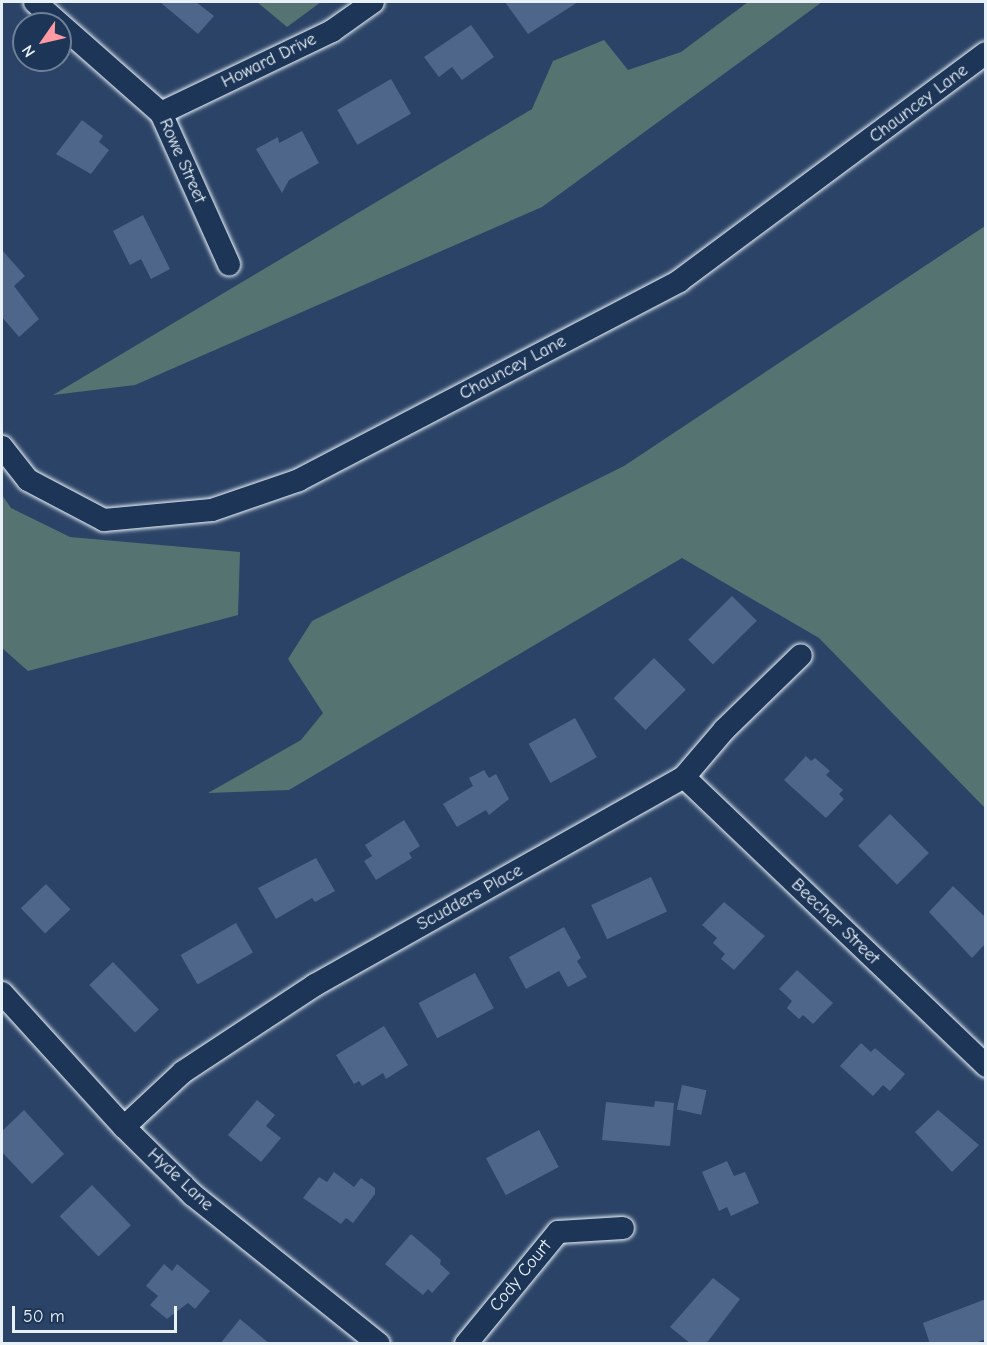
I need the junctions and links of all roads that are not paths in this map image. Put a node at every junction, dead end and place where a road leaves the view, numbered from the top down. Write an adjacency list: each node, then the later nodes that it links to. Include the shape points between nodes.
1 (35, 2): 4 (street, Rowe Street)
2 (373, 2): 4 (street, Howard Drive, via 332,31)
3 (986, 53): 6 (street, Chauncey Lane, via 679,281 299,480 212,510 104,520 28,480)
4 (161, 113): 5 (street, Rowe Street)
5 (229, 264)
6 (2, 447)
7 (801, 655): 8 (street, Scudders Place, via 724,730)
8 (684, 777): 10 (street, Beecher Street); 11 (street, Scudders Place, via 315,986 183,1072)
9 (2, 993): 11 (street, Hyde Lane)
10 (986, 1066)
11 (124, 1127): 13 (street, Hyde Lane, via 193,1196)
12 (623, 1228): 14 (street, Cody Court, via 558,1232)
13 (379, 1344)
14 (466, 1344)

